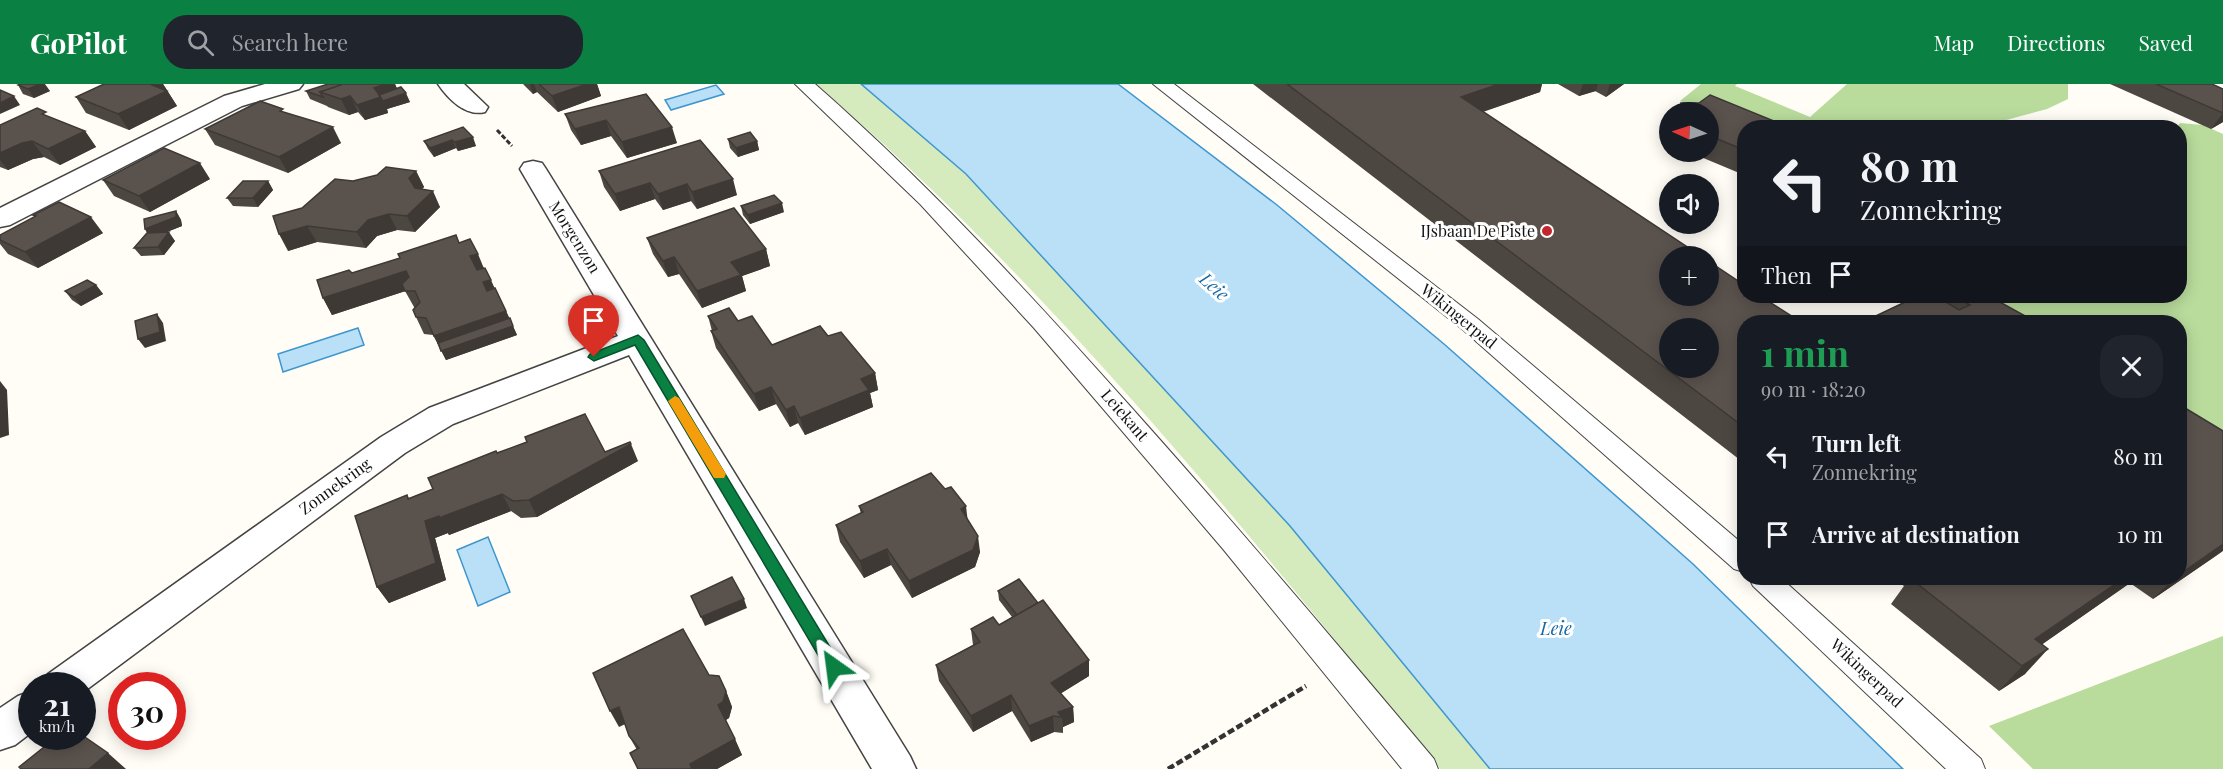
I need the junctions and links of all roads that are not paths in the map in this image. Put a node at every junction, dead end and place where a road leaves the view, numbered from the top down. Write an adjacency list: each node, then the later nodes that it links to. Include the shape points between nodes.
1 (291, 84): 7 (street, via 233,101)
2 (450, 84): 5 (street)
3 (804, 84): 15 (lane, Leiekant, via 872,144 1017,292 1240,548)
4 (1162, 84): 9 (lane, Wikingerpad, via 1470,324)
5 (476, 107)
6 (533, 169): 8 (street, Morgenzon)
7 (0, 219)
8 (638, 340): 11 (street, Zonnekring, via 441,416 393,445); 14 (street, Morgenzon)
9 (1737, 555)
10 (1771, 585): 16 (lane, Wikingerpad)
11 (81, 672)
12 (18, 718): 13 (street)
13 (0, 732)
14 (895, 769)
15 (1422, 769)
16 (1969, 769)

